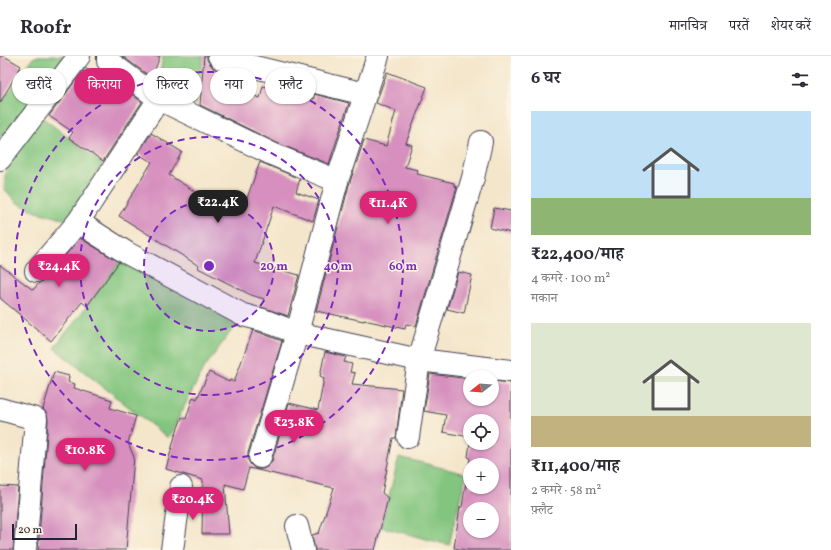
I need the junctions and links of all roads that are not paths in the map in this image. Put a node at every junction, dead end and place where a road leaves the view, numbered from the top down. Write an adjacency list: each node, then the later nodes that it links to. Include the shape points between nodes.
1 (76, 56): 2 (street)
2 (79, 56): 5 (street); 11 (street)
3 (219, 56): 7 (street, via 222,59)
4 (378, 56): 7 (street)
5 (108, 59): 6 (street)
6 (143, 86)
7 (365, 94): 12 (street)
8 (156, 104): 13 (street)
9 (169, 104): 12 (street, via 272,154)
10 (481, 142): 16 (street, via 474,178)
11 (0, 159)
12 (337, 181): 15 (street)
13 (78, 222): 14 (street); 15 (street, via 127,253 243,315)
14 (36, 271)
15 (297, 333): 16 (street); 20 (street)
16 (419, 360): 17 (street); 19 (street)
17 (511, 371)
18 (0, 409): 23 (street, via 36,419)
19 (408, 437)
20 (260, 457)
21 (181, 487): 24 (street)
22 (297, 526): 25 (street)
23 (26, 550)
24 (172, 550)
25 (303, 550)

